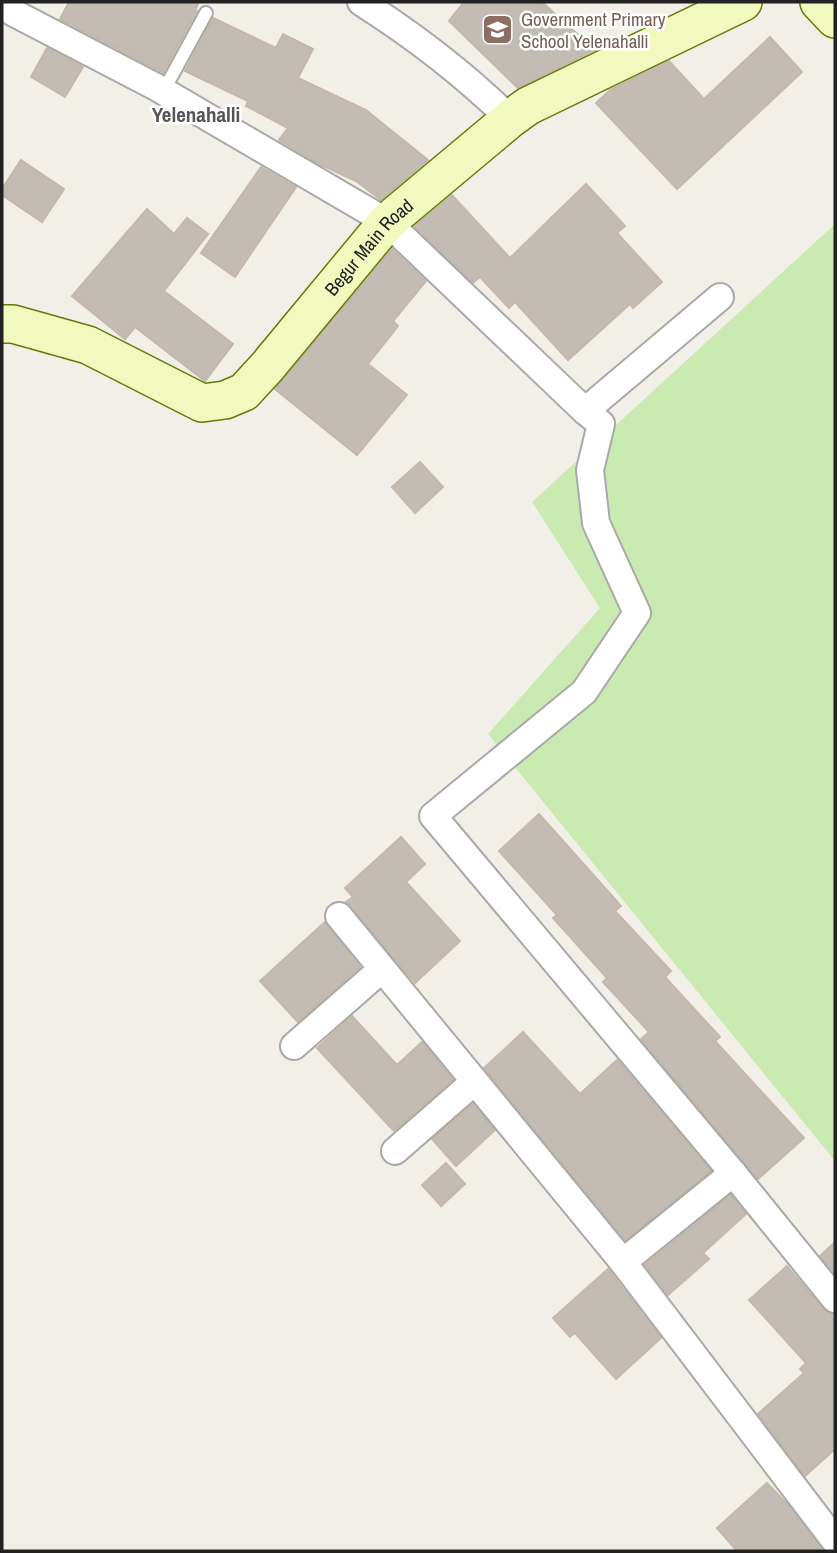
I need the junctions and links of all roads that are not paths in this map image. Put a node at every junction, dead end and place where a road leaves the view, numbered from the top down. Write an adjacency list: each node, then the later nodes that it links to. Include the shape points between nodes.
1 (361, 2): 8 (street, via 432,49)
2 (743, 2): 8 (street, Begur Main Road, via 528,106)
3 (819, 2): 6 (street)
4 (12, 12): 7 (street)
5 (206, 13): 7 (lane)
6 (835, 19)
7 (163, 92): 9 (street)
8 (510, 119): 9 (street, Begur Main Road)
9 (387, 222): 11 (street, Begur Main Road, via 267,367 244,392 225,400 202,403 88,345); 12 (street)
10 (720, 297): 12 (street)
11 (2, 324)
12 (585, 411): 18 (street, via 601,424 590,470 596,523 636,613 584,692 433,816)
13 (339, 916): 14 (street)
14 (382, 969): 15 (street); 16 (street)
15 (293, 1046)
16 (474, 1082): 17 (street); 19 (street)
17 (395, 1151)
18 (733, 1173): 19 (street); 20 (street)
19 (623, 1262): 21 (street)
20 (835, 1299)
21 (835, 1541)

